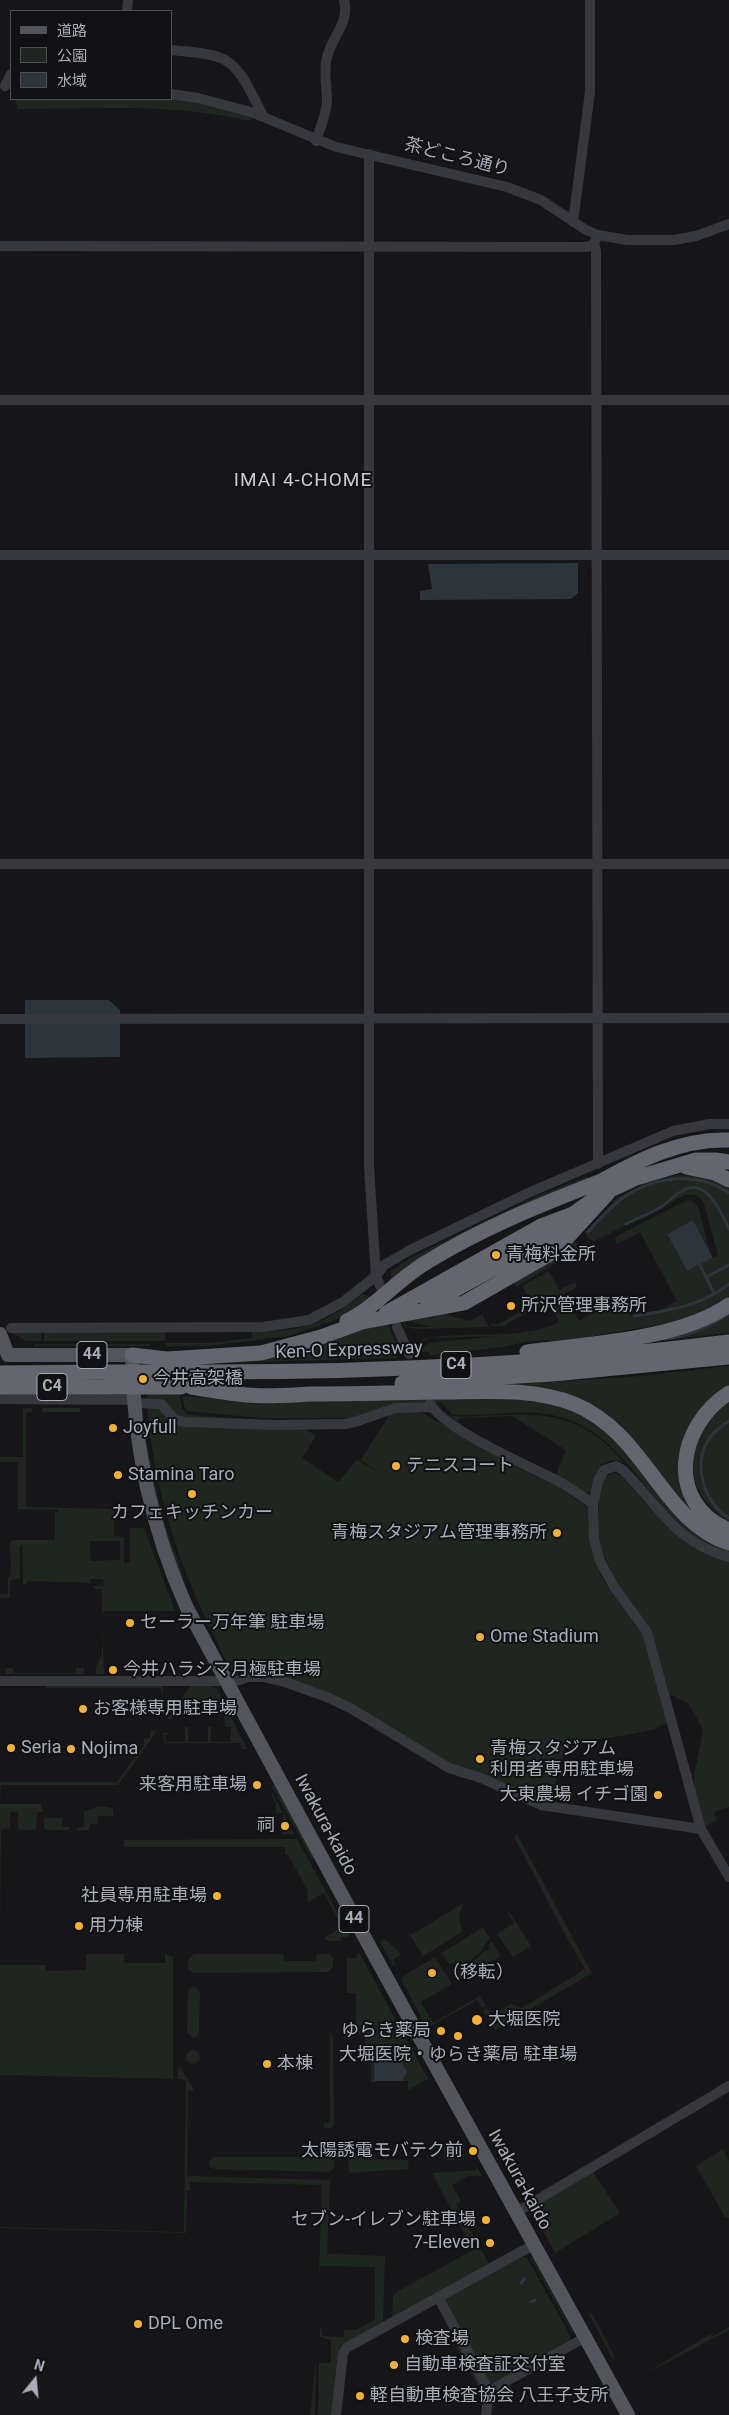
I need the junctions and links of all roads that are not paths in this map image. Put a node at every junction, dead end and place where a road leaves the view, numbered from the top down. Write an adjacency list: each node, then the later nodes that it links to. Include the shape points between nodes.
1 (344, 0): 6 (street, via 343,25 327,57 327,101)
2 (590, 0): 8 (street, via 590,92)
3 (172, 50): 5 (street, via 226,60 238,72)
4 (172, 94): 5 (street, 茶どころ通り)
5 (264, 116): 6 (street, 茶どころ通り)
6 (316, 140): 7 (street, 茶どころ通り)
7 (369, 154): 8 (street, 茶どころ通り, via 507,187 541,200); 12 (street)
8 (573, 222): 10 (street, 茶どころ通り)
9 (729, 224): 10 (street, 茶どころ通り, via 674,240)
10 (596, 240): 12 (street, via 587,247); 15 (street)
11 (0, 246): 12 (street)
12 (368, 246): 14 (street)
13 (0, 400): 14 (street)
14 (368, 400): 15 (street); 17 (street)
15 (596, 400): 16 (street); 18 (street)
16 (729, 400)
17 (368, 554): 18 (street); 19 (street); 22 (street)
18 (596, 554): 20 (street); 23 (street)
19 (0, 555)
20 (729, 555)
21 (0, 864): 22 (street)
22 (369, 864): 23 (street); 28 (street)
23 (597, 864): 24 (street); 25 (street)
24 (729, 864)
25 (597, 1018): 26 (street); 28 (street); 34 (street)
26 (729, 1018)
27 (0, 1019): 28 (street)
28 (368, 1019): 39 (street, via 369,1167)
29 (729, 1124): 34 (street, via 673,1131)
30 (729, 1140): 31 (highway, via 693,1142)
31 (657, 1153): 32 (highway, via 702,1148); 37 (highway)
32 (729, 1153)
33 (729, 1162): 35 (highway, via 702,1160)
34 (598, 1164): 39 (street, via 412,1248 384,1265)
35 (672, 1166): 36 (highway, via 706,1170); 37 (highway)
36 (729, 1180)
37 (604, 1191): 38 (highway); 40 (highway); 40 (highway, via 581,1189 456,1254); 44 (highway, via 574,1214 541,1226 388,1312)
38 (581, 1220): 42 (highway); 42 (highway, via 530,1258 438,1308); 43 (highway, via 560,1223)
39 (378, 1281): 45 (street, via 324,1314 287,1325)
40 (377, 1301): 48 (highway, via 346,1321 288,1341 205,1350 157,1350)
41 (729, 1306): 51 (highway, via 697,1322 662,1332)
42 (414, 1312): 43 (highway)
43 (397, 1321): 44 (highway); 47 (street)
44 (362, 1322): 48 (highway, via 321,1337 254,1354 168,1359)
45 (5, 1331): 49 (main road, 44)
46 (729, 1342): 51 (highway, Ken-O Expressway / C4, via 523,1361)
47 (409, 1354)
48 (132, 1355): 49 (main road, 44); 57 (main road, Iwakura-kaido / 44)
49 (4, 1356)
50 (729, 1357): 53 (highway, Ken-O Expressway / C4, via 495,1378 396,1383)
51 (369, 1369): 53 (highway, Ken-O Expressway / C4)
52 (0, 1372): 53 (highway, Ken-O Expressway / C4, bridge)
53 (184, 1382): 54 (highway, Ken-O Expressway / C4, bridge); 60 (highway, via 253,1395 512,1392 556,1398 581,1407 610,1425 633,1448 688,1518 709,1534)
54 (0, 1387)
55 (729, 1393): 59 (highway, via 712,1406 696,1426 688,1443 686,1464 688,1482 699,1506 711,1519)
56 (0, 1400): 57 (street)
57 (134, 1401): 58 (street, via 161,1404 175,1420 185,1422 276,1425 350,1423 395,1408 430,1405 455,1426); 62 (main road, Iwakura-kaido / 44, via 145,1481 164,1552 187,1608)
58 (594, 1504): 61 (street, via 604,1470 620,1468 680,1533 707,1550); 64 (street, via 593,1531 600,1561 614,1587 647,1632)
59 (729, 1530)
60 (729, 1542)
61 (729, 1557)
62 (225, 1680): 63 (street); 64 (street, via 263,1677 319,1694 352,1709 449,1768 480,1778 540,1806); 67 (main road, Iwakura-kaido / 44)
63 (0, 1681)
64 (701, 1829): 65 (street)
65 (729, 1876)
66 (729, 2086): 67 (street)
67 (515, 2212): 68 (main road, Iwakura-kaido / 44)
68 (533, 2245): 69 (street); 70 (main road, Iwakura-kaido / 44)
69 (438, 2297): 71 (street); 72 (street, via 346,2348)
70 (584, 2338): 71 (street); 74 (main road, Iwakura-kaido / 44)
71 (489, 2391): 73 (street)
72 (336, 2415)
73 (486, 2415)
74 (628, 2415)

